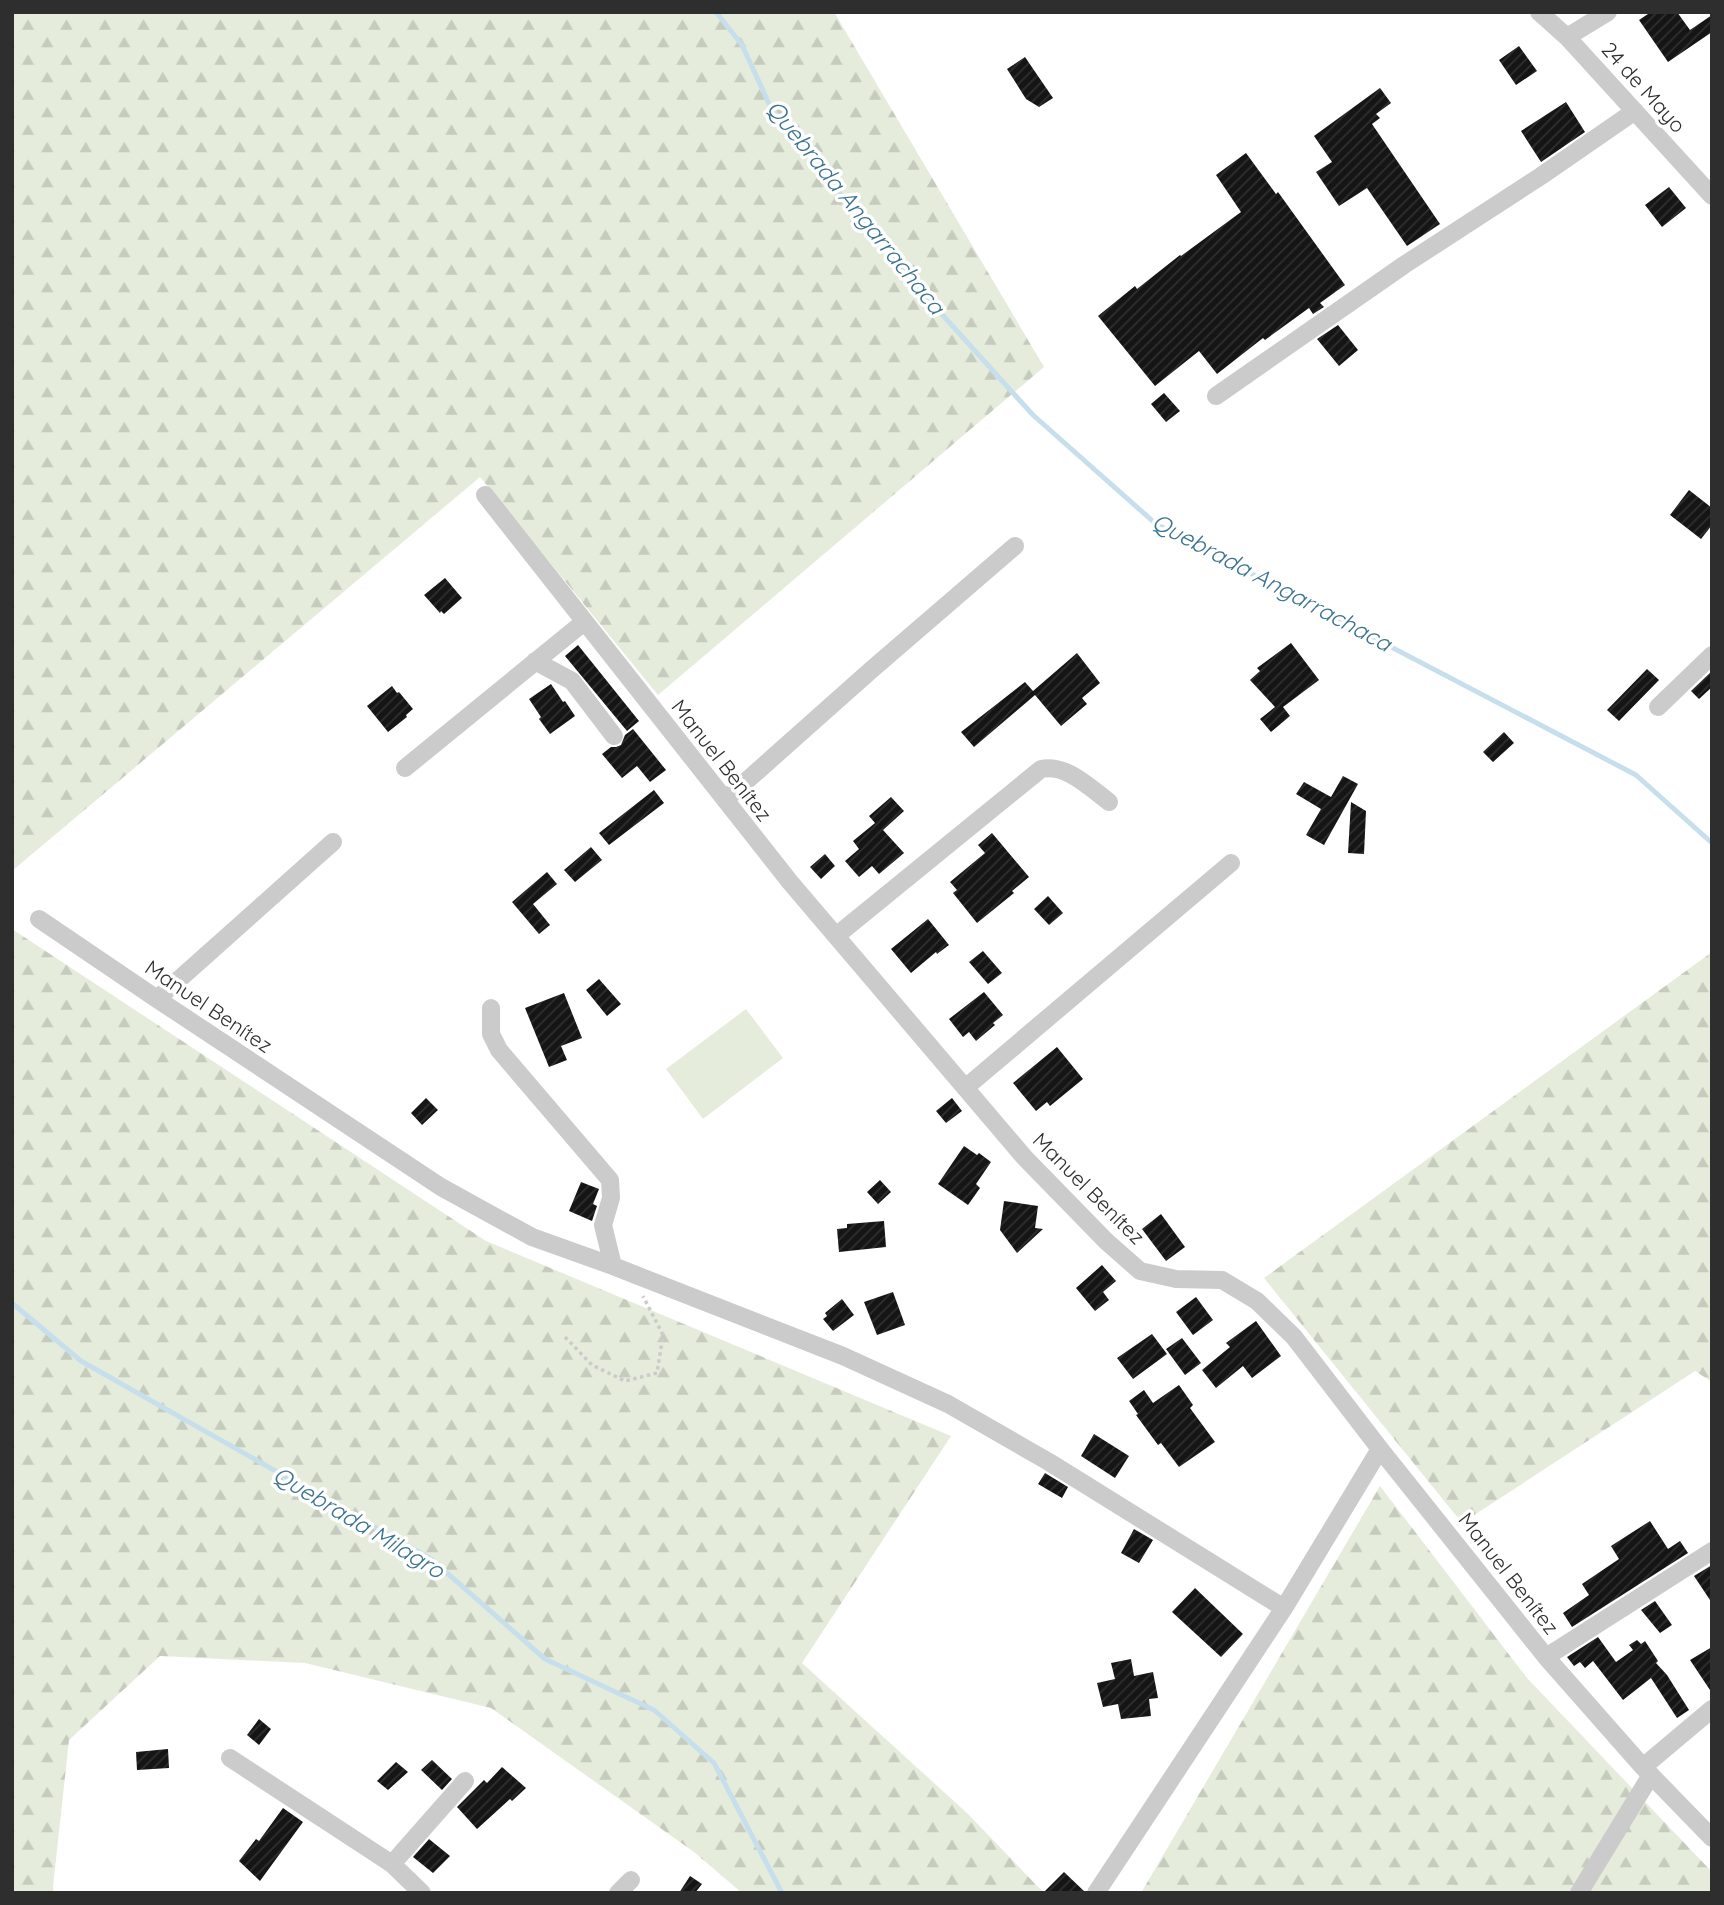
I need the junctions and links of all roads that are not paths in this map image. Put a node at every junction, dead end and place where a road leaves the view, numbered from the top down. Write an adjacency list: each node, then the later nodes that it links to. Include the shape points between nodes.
1 (1539, 12): 3 (street, 24 de Mayo)
2 (1608, 12): 3 (street)
3 (1567, 37): 4 (street, 24 de Mayo)
4 (1635, 111): 5 (street, 24 de Mayo); 6 (street)
5 (1712, 196)
6 (1216, 397)
7 (485, 495): 9 (street, Manuel Benítez)
8 (1015, 546): 15 (street)
9 (584, 622): 11 (street); 15 (street, Manuel Benítez)
10 (1712, 654): 12 (street)
11 (535, 661): 13 (street, via 569,678); 14 (street)
12 (1658, 707)
13 (614, 736)
14 (405, 768)
15 (725, 800): 20 (street, Manuel Benítez)
16 (1109, 802): 20 (street, via 1062,769 1041,769)
17 (333, 842): 21 (street)
18 (1231, 863): 23 (street)
19 (39, 919): 21 (street, Manuel Benítez)
20 (836, 936): 23 (street, Manuel Benítez)
21 (157, 999): 24 (street, Manuel Benítez, via 442,1186 533,1237)
22 (491, 1008): 24 (street, via 491,1034 499,1050 610,1180 611,1199 603,1225)
23 (965, 1088): 25 (street, Manuel Benítez, via 1025,1158 1140,1271 1176,1279 1222,1280 1257,1301 1294,1337)
24 (613, 1266): 27 (street, Manuel Benítez, via 843,1356 948,1404)
25 (1380, 1449): 27 (street); 28 (street, Manuel Benítez)
26 (1712, 1550): 28 (street)
27 (1284, 1608): 37 (street)
28 (1546, 1657): 31 (street, Manuel Benítez)
29 (1712, 1709): 31 (street)
30 (230, 1758): 34 (street)
31 (1647, 1771): 33 (street, Manuel Benítez); 35 (street)
32 (464, 1781): 34 (street)
33 (1712, 1838)
34 (392, 1864): 36 (street)
35 (1581, 1892)
36 (422, 1893)
37 (1096, 1893)

